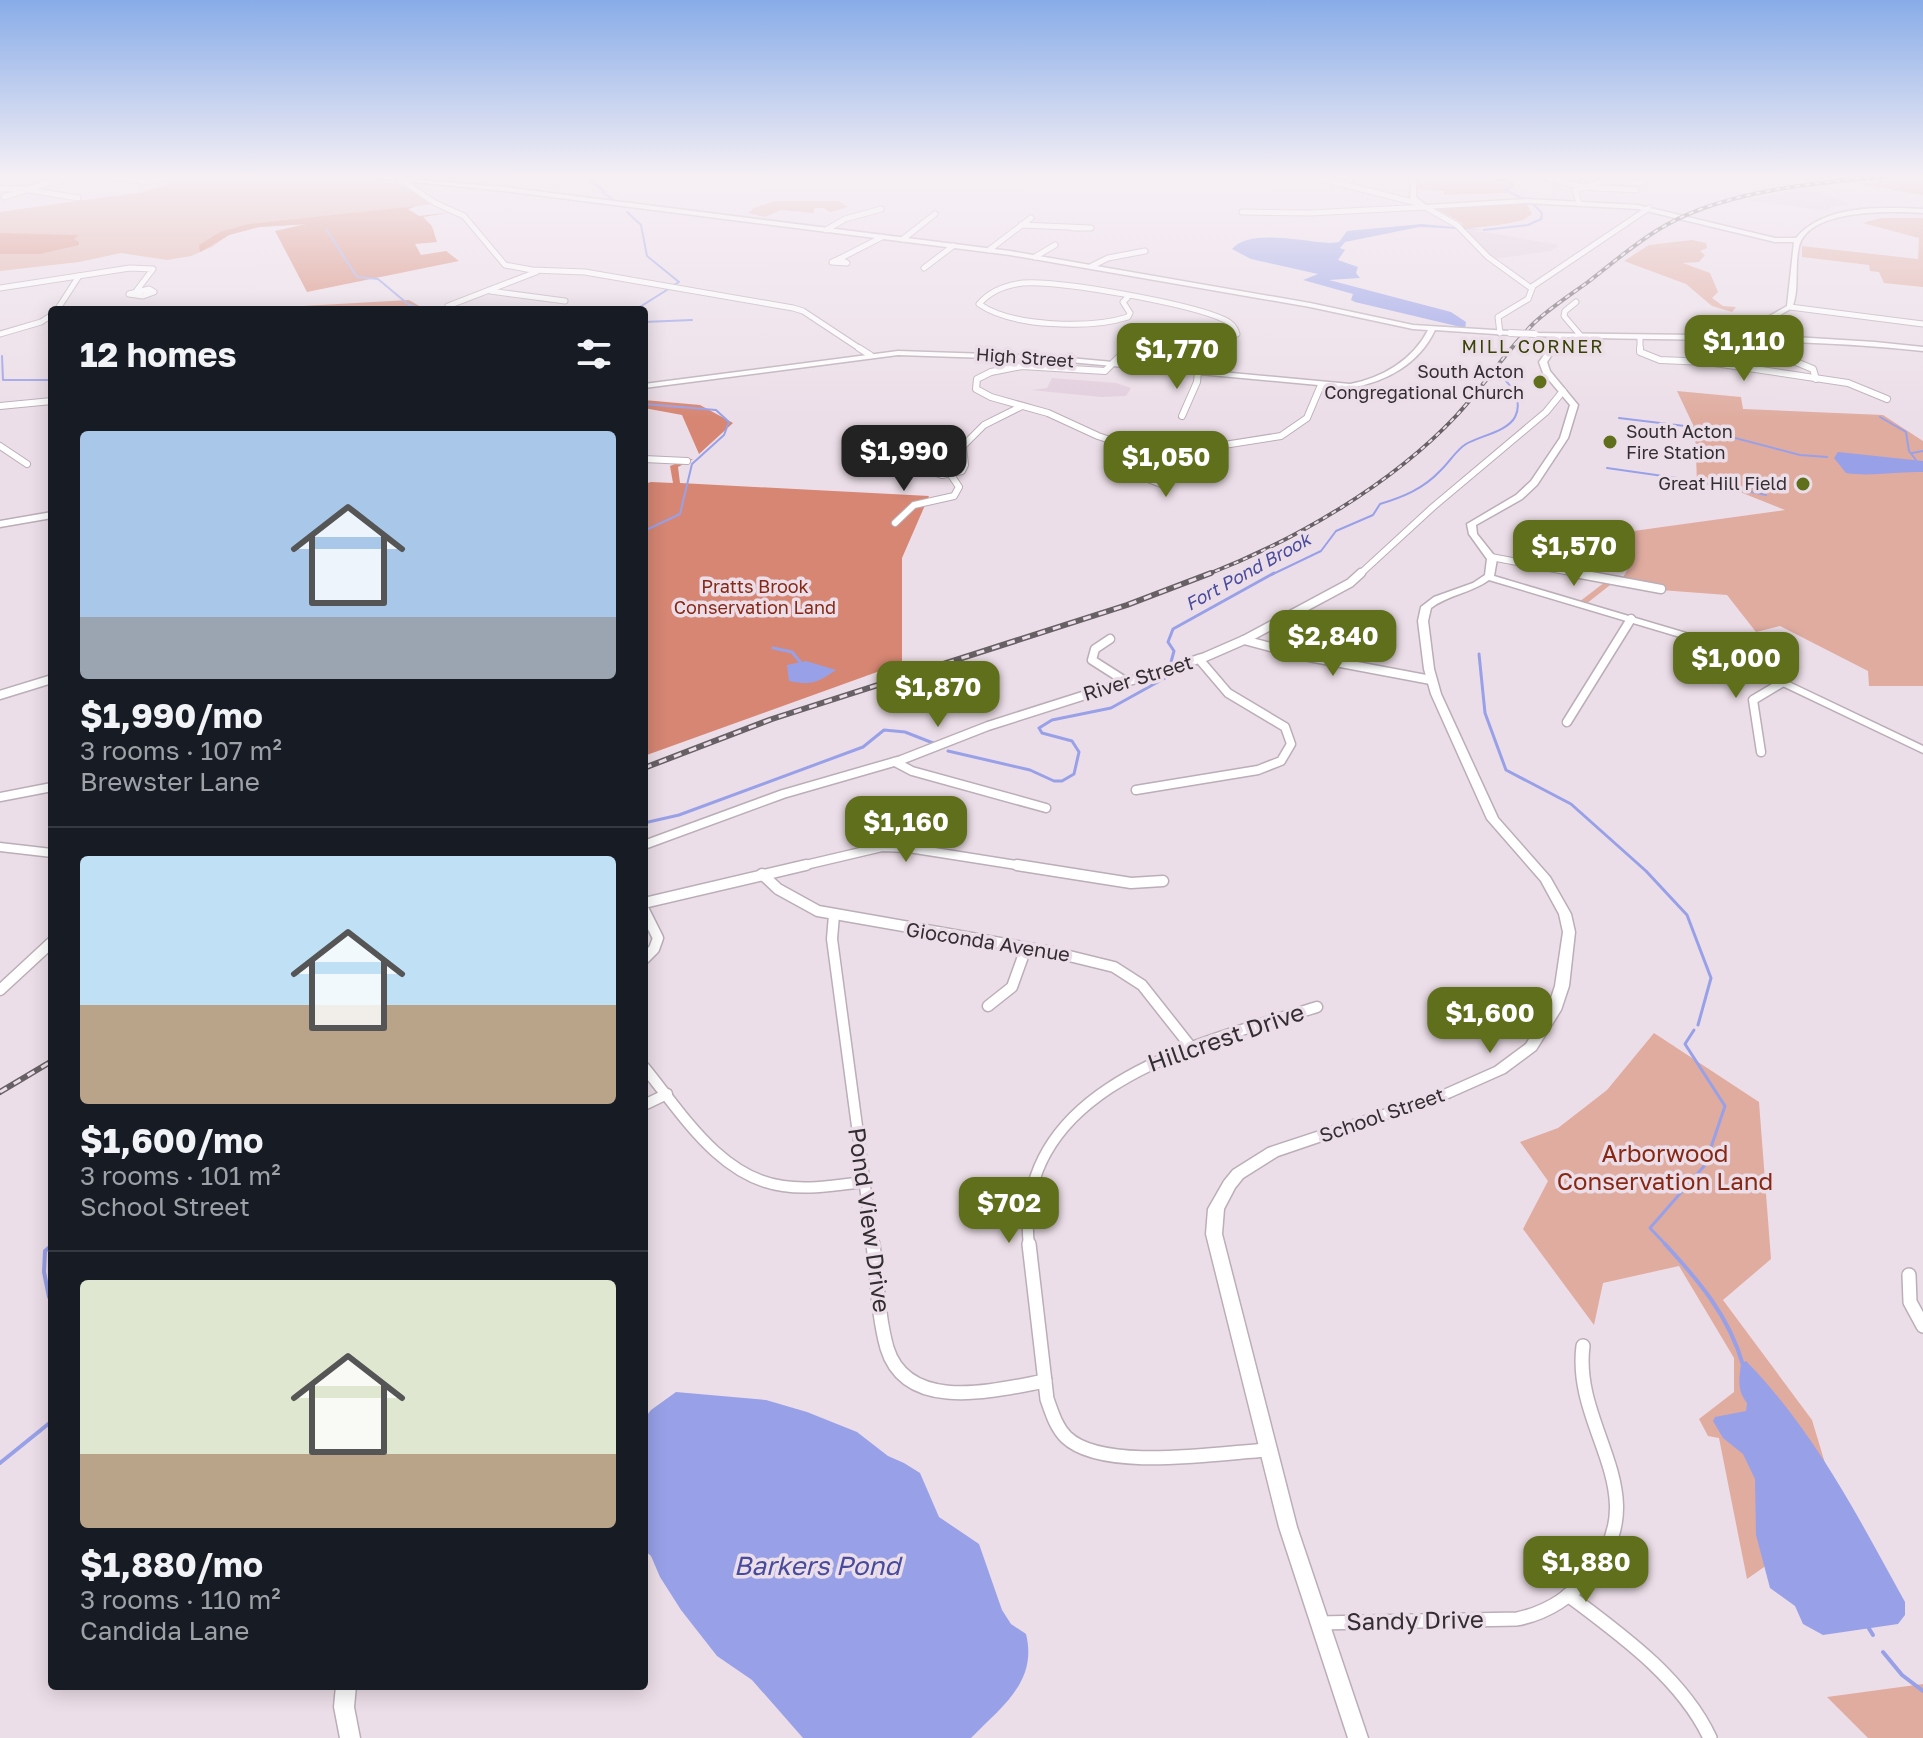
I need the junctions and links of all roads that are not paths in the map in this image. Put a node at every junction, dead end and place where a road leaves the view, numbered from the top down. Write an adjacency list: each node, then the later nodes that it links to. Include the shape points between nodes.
1 (496, 257): 12 (street, via 513,267)
2 (843, 257): 9 (street)
3 (938, 257): 11 (street)
4 (1035, 257): 10 (street)
5 (1114, 257): 10 (street)
6 (1488, 257): 15 (street)
7 (1577, 257): 15 (street)
8 (1795, 257): 23 (street)
9 (839, 259)
10 (1092, 266): 26 (street)
11 (924, 268)
12 (539, 270): 17 (street); 35 (street, via 585,272 793,308)
13 (79, 276): 14 (street); 16 (street, via 153,269); 21 (street)
14 (0, 288)
15 (1531, 288): 27 (street, via 1527,301 1497,318)
16 (137, 290)
17 (486, 291): 19 (street); 22 (street)
18 (1127, 298): 18 (street, via 1123,302 1129,316 1102,325 1000,315 979,304 1002,288 1024,283); 36 (street, via 1222,318 1238,333 1220,344 1132,346)
19 (565, 301)
20 (1576, 302): 30 (street, via 1564,316)
21 (60, 306)
22 (448, 306)
23 (1790, 307): 25 (street); 32 (street, via 1763,323)
24 (48, 318): 28 (street)
25 (1923, 324)
26 (1432, 329): 27 (street); 39 (street, High Street, via 1423,347 1379,378 1356,385)
27 (1500, 333): 29 (street, bridge)
28 (0, 334)
29 (1561, 336): 30 (street); 41 (street, via 1543,362)
30 (1581, 336): 31 (street)
31 (1640, 338): 32 (street); 38 (street, via 1640,352 1651,358)
32 (1677, 338): 34 (street, via 1826,340)
33 (1728, 349): 38 (street, via 1804,364)
34 (1923, 349)
35 (870, 355): 36 (street, High Street, via 994,355); 40 (street, High Street)
36 (1113, 364): 37 (street, High Street); 44 (street, via 1102,371 1010,368 976,380 975,387 983,394)
37 (1198, 372): 39 (street, High Street); 46 (street)
38 (1816, 379): 42 (street, via 1859,385)
39 (1321, 385): 50 (street, via 1305,421 1281,436)
40 (648, 386)
41 (1563, 391): 60 (street, via 1574,413 1551,460 1519,497 1471,524); 65 (street, River Street, via 1547,411 1350,583)
42 (1887, 399)
43 (48, 402): 45 (street)
44 (1022, 406): 48 (street, via 984,425); 50 (street)
45 (1, 408)
46 (1182, 416)
47 (0, 446): 54 (street)
48 (963, 447): 49 (street); 52 (street)
49 (946, 456): 52 (street); 56 (street, via 925,469)
50 (1148, 457): 55 (street)
51 (648, 459): 53 (street)
52 (962, 459): 56 (street, via 965,469)
53 (687, 461)
54 (27, 464)
55 (1157, 469): 55 (street, via 1143,477 1162,484 1179,477)
56 (951, 475): 58 (street, via 959,487 954,496 914,505)
57 (48, 516): 59 (street)
58 (895, 523)
59 (0, 524)
60 (1491, 557): 61 (street); 62 (street)
61 (1488, 577): 63 (street); 68 (street, School Street, via 1425,608)
62 (1661, 589)
63 (1631, 619): 70 (street, via 1687,637); 72 (street)
64 (1110, 639): 69 (street, via 1095,649 1092,660)
65 (1244, 640): 66 (street, River Street); 68 (street)
66 (1199, 659): 69 (street, River Street); 77 (street, via 1228,693 1285,727 1291,744 1281,761 1258,770)
67 (48, 680): 71 (street)
68 (1431, 680): 103 (street, School Street, via 1493,819 1560,902 1569,932 1562,986 1539,1038 1500,1070 1446,1094 1273,1152 1229,1185 1216,1209 1215,1242)
69 (1125, 681): 75 (street, River Street)
70 (1783, 682): 73 (street); 74 (street, via 1753,700)
71 (0, 695)
72 (1567, 722)
73 (1923, 750)
74 (1761, 752)
75 (895, 762): 79 (street); 80 (street, River Street, via 804,787)
76 (48, 788): 78 (street)
77 (1136, 790)
78 (0, 797)
79 (1046, 808)
80 (648, 844)
81 (0, 847): 82 (street)
82 (48, 853)
83 (762, 874): 84 (street, via 891,846 1137,883); 85 (street); 86 (street, Gioconda Avenue, via 803,905)
84 (1163, 881)
85 (648, 902)
86 (834, 915): 89 (street, Gioconda Avenue); 98 (street, Pond View Drive, via 832,939)
87 (648, 918): 90 (street, via 658,938)
88 (48, 946): 91 (street)
89 (1026, 948): 92 (street, via 1012,987); 94 (street, Gioconda Avenue, via 1123,971 1149,993)
90 (648, 955)
91 (0, 990)
92 (988, 1006)
93 (1317, 1007): 94 (street, Hillcrest Drive)
94 (1191, 1047): 102 (street, Hillcrest Drive, via 1102,1090 1063,1129 1040,1165 1028,1203 1026,1235)
95 (648, 1072): 96 (street)
96 (667, 1094): 97 (street); 98 (street, via 724,1160 749,1178 789,1187)
97 (648, 1103)
98 (864, 1182): 102 (street, Pond View Drive, via 887,1345 906,1376 928,1389 957,1394)
99 (1909, 1275): 100 (street, via 1910,1305)
100 (1923, 1326)
101 (1583, 1346): 104 (street, Sandy Drive, via 1578,1367 1581,1391 1610,1458 1618,1489 1617,1518 1596,1569)
102 (1045, 1381): 103 (street, Hillcrest Drive, via 1059,1431 1090,1453 1122,1459)
103 (1267, 1450): 105 (street, School Street)
104 (1568, 1595): 105 (street, Sandy Drive, via 1523,1618); 109 (street, via 1693,1707)
105 (1319, 1623): 108 (street, School Street)
106 (346, 1690): 107 (street)
107 (350, 1738)
108 (1358, 1738)
109 (1710, 1738)

